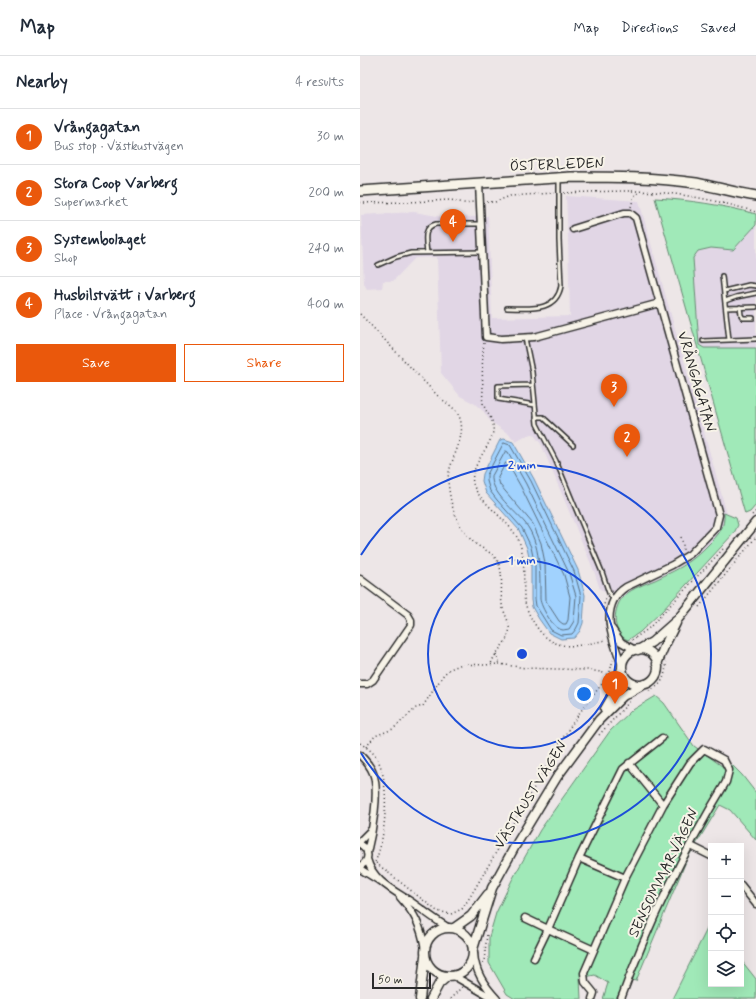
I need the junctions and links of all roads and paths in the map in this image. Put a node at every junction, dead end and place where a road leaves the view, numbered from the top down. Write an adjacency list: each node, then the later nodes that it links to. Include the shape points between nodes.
1 (559, 178): 2 (main road, ÖSTERLEDEN); 5 (main road, ÖSTERLEDEN, via 665,179); 20 (lane, via 562,286 560,292 553,302 540,307)
2 (478, 183): 3 (main road, ÖSTERLEDEN); 7 (street)
3 (360, 191)
4 (640, 192): 6 (path, via 633,199)
5 (756, 195)
6 (630, 213): 8 (street); 17 (street, VRÅNGAGATAN, via 636,218)
7 (481, 224): 9 (street); 10 (lane, via 430,226 426,232)
8 (573, 229)
9 (482, 252): 10 (lane); 24 (street)
10 (427, 253): 11 (lane, via 404,255)
11 (378, 265)
12 (722, 276): 14 (lane)
13 (756, 286): 14 (lane, via 748,285)
14 (724, 291): 16 (lane)
15 (756, 293): 16 (lane)
16 (725, 301): 21 (lane)
17 (660, 303): 25 (street); 38 (street, VRÅNGAGATAN, via 717,504 719,521 711,534 690,554 626,587)
18 (756, 306): 19 (lane)
19 (740, 307): 21 (lane); 23 (lane, via 743,318)
20 (507, 308)
21 (726, 308): 27 (lane)
22 (360, 314): 46 (path, via 459,416 459,441 448,477 449,487 454,511 465,533 478,546 494,556 499,565 502,604 509,629 507,638)
23 (753, 318)
24 (486, 337): 25 (street); 42 (path, via 482,356 483,403 492,417 493,432 473,475 474,490 507,523 518,538 523,554 525,603 531,619 540,632 562,646 578,646)
25 (525, 338): 29 (lane)
26 (756, 339): 27 (lane)
27 (729, 340): 28 (lane)
28 (702, 341)
29 (533, 385): 30 (lane); 30 (lane, via 498,386 498,399)
30 (535, 405): 31 (lane)
31 (536, 417): 32 (lane, via 540,416 546,420); 38 (lane, via 539,430 556,461)
32 (573, 445)
33 (756, 510): 34 (path)
34 (754, 519): 40 (street, VÄSTKUSTVÄGEN)
35 (756, 537): 39 (path)
36 (726, 546): 43 (path, via 657,621)
37 (360, 579): 54 (street, via 408,615 411,620 411,625 373,680 367,684)
38 (614, 600): 41 (street, via 610,611)
39 (697, 609)
40 (678, 619): 44 (street, VÄSTKUSTVÄGEN, via 652,642); 50 (street, VÄSTKUSTVÄGEN)
41 (610, 626): 43 (street); 45 (street)
42 (606, 640)
43 (626, 646): 44 (street)
44 (637, 650): 50 (street, via 650,653); 51 (street, VÄSTKUSTVÄGEN, via 627,655)
45 (618, 653): 51 (street); 52 (path, via 612,657)
46 (496, 654): 48 (path); 49 (path)
47 (667, 661): 55 (path, via 661,683 656,687)
48 (491, 664): 49 (path); 60 (path, via 462,664 450,669 423,706 416,708 393,729 375,736)
49 (499, 664): 52 (path, via 526,668 587,670)
50 (657, 664): 55 (street, VÄSTKUSTVÄGEN, via 654,677)
51 (622, 667): 53 (street, VÄSTKUSTVÄGEN); 55 (street, via 628,681)
52 (609, 675): 53 (path); 71 (path, via 566,734 462,909 451,914 437,911)
53 (619, 682): 57 (street, VÄSTKUSTVÄGEN)
54 (360, 684)
55 (645, 688): 57 (street, VÄSTKUSTVÄGEN, via 623,696)
56 (630, 702): 58 (path)
57 (599, 720): 75 (street, VÄSTKUSTVÄGEN, via 557,777)
58 (598, 735)
59 (662, 738): 62 (street)
60 (366, 747)
61 (360, 755): 64 (street, via 367,762 375,782)
62 (629, 763): 63 (street); 70 (street, via 623,769)
63 (663, 805): 67 (street, SENSOMMARVÄGEN, via 690,763 704,749 724,760 729,770 726,782); 73 (street)
64 (372, 828): 65 (street); 69 (street)
65 (360, 841)
66 (360, 844): 69 (street, via 365,847)
67 (691, 846): 68 (street); 95 (street, SENSOMMARVÄGEN, via 680,863)
68 (708, 854)
69 (367, 856): 72 (street); 74 (street, via 370,868)
70 (579, 858): 73 (street); 81 (street)
71 (375, 862)
72 (360, 868): 74 (street)
73 (625, 878): 83 (street)
74 (381, 882): 77 (street)
75 (492, 888): 80 (street, VÄSTKUSTVÄGEN, via 470,916); 84 (street, VÄSTKUSTVÄGEN)
76 (744, 889): 78 (street)
77 (397, 893): 80 (street, via 437,921); 85 (street, via 418,922)
78 (756, 904)
79 (526, 918): 81 (street)
80 (452, 928): 84 (street, via 467,935); 85 (street, via 435,932 427,941)
81 (548, 929): 83 (street); 86 (street)
82 (487, 933): 87 (path, via 484,961)
83 (594, 950): 94 (street, via 584,972 585,982 594,993)
84 (473, 951): 87 (street); 88 (street, via 469,966)
85 (425, 952): 88 (street, via 427,962 437,973); 90 (street)
86 (534, 958)
87 (477, 971): 93 (street)
88 (451, 976): 89 (street); 91 (street, via 439,984)
89 (467, 982): 92 (path); 93 (street)
90 (420, 999)
91 (431, 999)
92 (450, 999)
93 (496, 999)
94 (592, 999)
95 (620, 999)

